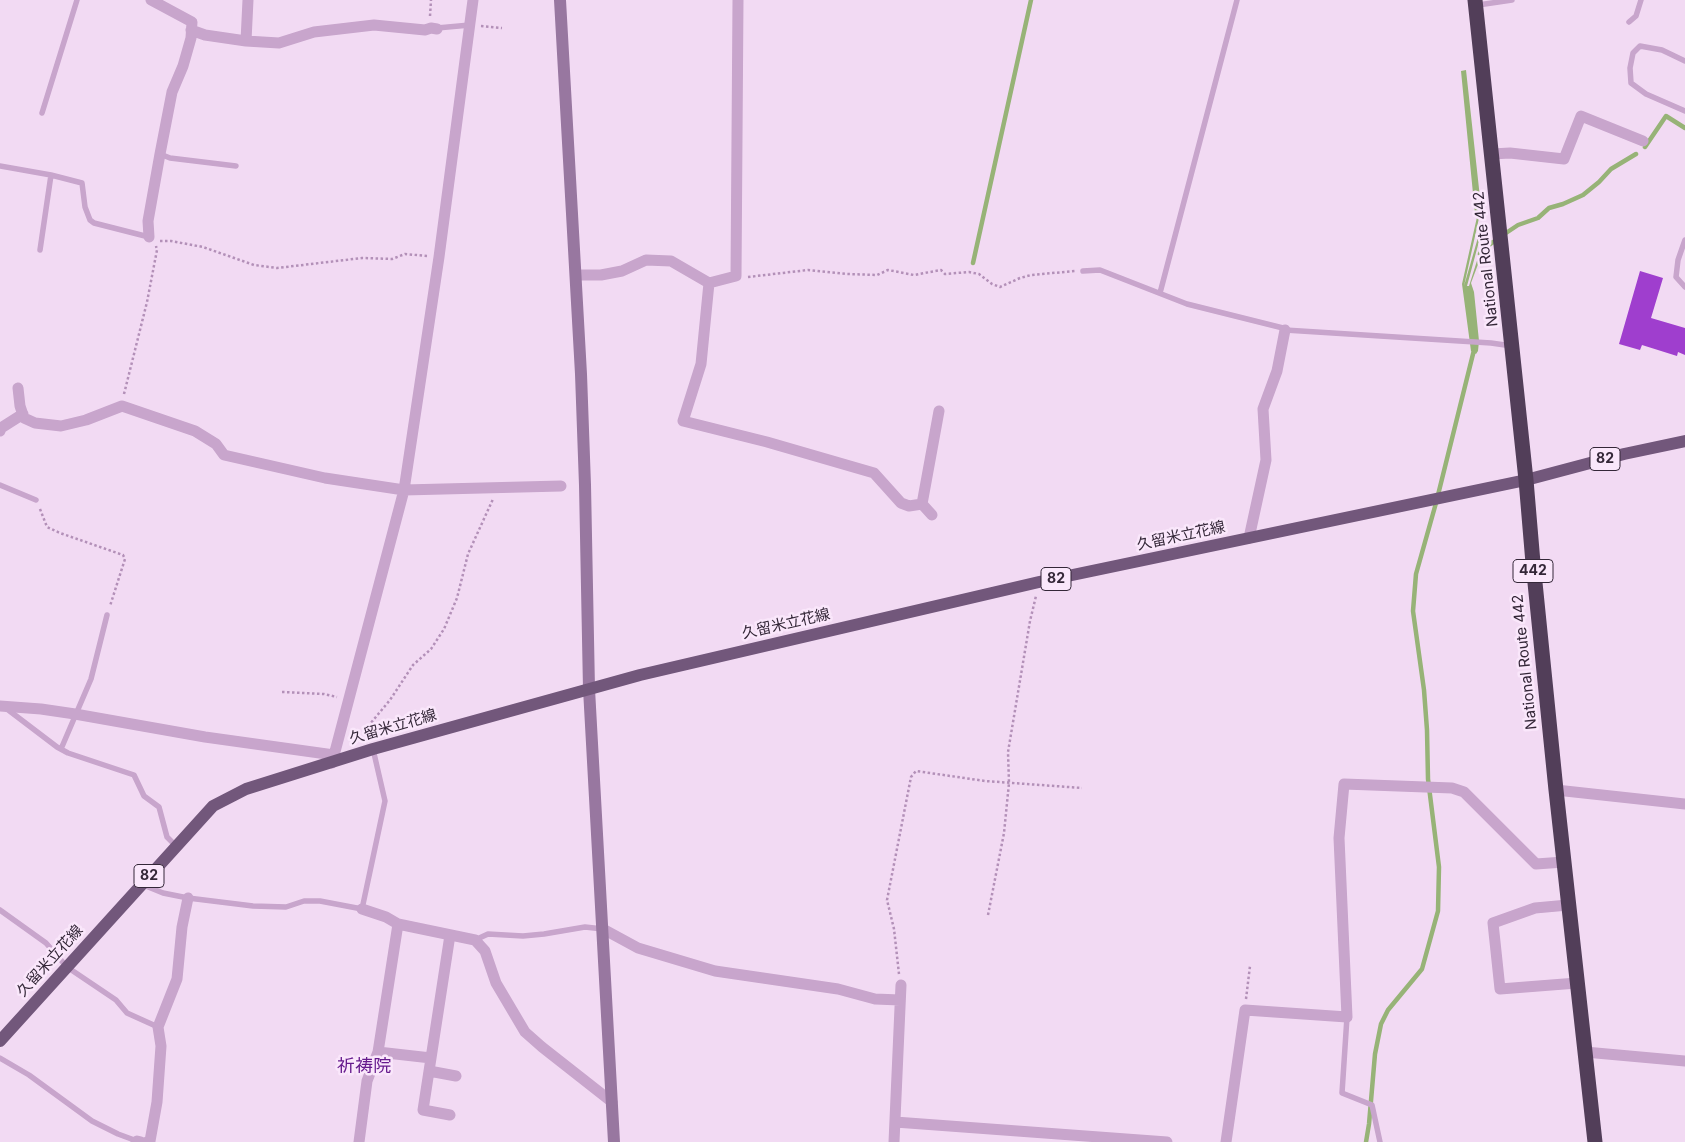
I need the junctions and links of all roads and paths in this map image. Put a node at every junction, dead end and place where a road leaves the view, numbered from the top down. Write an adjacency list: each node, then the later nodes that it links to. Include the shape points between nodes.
1 (77, 0): 19 (lane)
2 (151, 0): 15 (street, via 192,22)
3 (248, 0): 16 (street)
4 (473, 0): 12 (street)
5 (560, 0): 31 (street)
6 (738, 0): 32 (street)
7 (1236, 0): 35 (lane)
8 (1512, 0): 10 (lane)
9 (1642, 0): 11 (lane, via 1636,16)
10 (1476, 3): 22 (highway, National Route 442 / 442)
11 (1629, 22)
12 (470, 25): 13 (lane); 14 (path); 29 (street)
13 (437, 28): 16 (street, via 425,30 374,25 314,32 279,43)
14 (502, 28)
15 (191, 30): 16 (street); 21 (street, via 183,66 172,92)
16 (246, 41)
17 (1685, 61): 18 (lane, via 1662,50 1640,46 1633,53 1630,68 1631,83 1646,94)
18 (1685, 111)
19 (42, 113)
20 (1643, 141): 22 (street, via 1581,116 1564,159 1510,152)
21 (160, 154): 24 (lane); 26 (street, via 148,221)
22 (1492, 154): 37 (highway, National Route 442 / 442)
23 (0, 166): 25 (lane)
24 (236, 166)
25 (50, 175): 26 (lane, via 82,183 85,207 94,223); 28 (lane)
26 (149, 237)
27 (1685, 240): 34 (lane, via 1676,277)
28 (40, 250)
29 (439, 257): 39 (path, via 405,254 392,259 362,258 277,268 254,265 203,247 171,241 154,242 157,250 147,302); 48 (street)
30 (1082, 271): 32 (path, via 1031,275 1000,287 980,274 945,274 941,270 914,275 888,270 877,275 808,270); 35 (lane, via 1100,270)
31 (576, 276): 33 (street, via 622,271 646,260 671,261); 55 (street, via 585,476)
32 (736, 276): 33 (street)
33 (709, 283): 50 (street, via 701,364 683,421 874,473 901,503 909,506)
34 (1685, 287)
35 (1160, 293): 36 (lane, via 1187,304)
36 (1286, 330): 37 (lane); 52 (street, via 1277,371 1263,409 1266,460)
37 (1512, 346): 44 (highway, National Route 442 / 442)
38 (18, 388): 41 (street)
39 (122, 406): 41 (street, via 61,426 35,423 24,418); 48 (street, via 195,431 216,444 224,455 325,478)
40 (939, 411): 50 (street)
41 (23, 414): 42 (street)
42 (0, 431)
43 (1685, 441): 44 (main road, 久留米立花線 / 82)
44 (1526, 480): 52 (main road, 久留米立花線 / 82); 65 (highway, National Route 442 / 442)
45 (0, 485): 49 (lane)
46 (561, 486): 47 (street)
47 (497, 488): 48 (street); 61 (path, via 468,554 444,629 370,724)
48 (404, 490): 57 (street)
49 (36, 500): 54 (path, via 47,527 123,555 125,559)
50 (922, 504): 51 (street)
51 (932, 515)
52 (1250, 538): 53 (main road, 久留米立花線 / 82)
53 (1040, 582): 55 (main road, 久留米立花線 / 82, via 640,674); 63 (path, via 1030,621 1008,752)
54 (107, 615): 59 (lane, via 91,679)
55 (589, 689): 61 (main road, 久留米立花線 / 82); 76 (street)
56 (282, 692): 57 (path, via 324,694)
57 (348, 701): 62 (street)
58 (2, 706): 59 (street); 60 (lane)
59 (75, 714): 60 (lane); 62 (street)
60 (61, 749): 67 (lane, via 134,774 144,796 159,808 167,837)
61 (373, 749): 62 (main road, 久留米立花線 / 82); 72 (lane, via 385,802)
62 (334, 759): 67 (main road, 久留米立花線 / 82, via 246,790 213,806)
63 (1008, 782): 64 (path); 74 (path, via 1004,832); 82 (path, via 916,771 911,777 886,900 894,929)
64 (1082, 788)
65 (1556, 790): 66 (street); 68 (highway, National Route 442 / 442)
66 (1685, 804)
67 (176, 846): 69 (main road, 久留米立花線 / 82)
68 (1564, 862): 71 (highway, National Route 442 / 442); 85 (street, via 1536,864 1464,792 1452,788 1344,784 1339,838)
69 (141, 884): 70 (lane); 80 (main road, 久留米立花線 / 82)
70 (188, 898): 72 (lane, via 286,907 304,901 320,901); 86 (street, via 177,978)
71 (1568, 905): 81 (highway, National Route 442 / 442); 81 (street, via 1535,908 1493,923 1500,989)
72 (362, 909): 75 (street)
73 (0, 910): 80 (lane, via 46,943)
74 (988, 915)
75 (398, 924): 77 (street); 88 (street)
76 (603, 929): 78 (lane, via 585,927 523,936 488,934); 83 (street, via 638,948 715,971 838,989 875,999); 95 (street)
77 (450, 935): 78 (street); 91 (street)
78 (475, 940): 95 (street, via 485,951 496,983 525,1032)
79 (1250, 966): 84 (path)
80 (67, 967): 86 (lane, via 116,1000 127,1013); 87 (main road, 久留米立花線 / 82)
81 (1577, 984): 89 (highway, National Route 442 / 442)
82 (900, 985): 83 (street)
83 (900, 1000): 97 (street)
84 (1245, 1010): 85 (street); 103 (street)
85 (1347, 1017): 104 (lane, via 1342,1093 1372,1105)
86 (158, 1027): 98 (street, via 161,1046 157,1102)
87 (0, 1041)
88 (378, 1052): 91 (street); 99 (street, via 367,1081)
89 (1585, 1052): 92 (street); 105 (highway, National Route 442 / 442)
90 (0, 1058): 98 (lane, via 92,1121)
91 (431, 1058): 93 (street)
92 (1685, 1061)
93 (429, 1071): 94 (street); 96 (street, via 423,1110)
94 (456, 1076)
95 (612, 1102): 100 (street)
96 (450, 1115)
97 (895, 1122): 101 (street); 102 (street)
98 (144, 1142)
99 (359, 1142)
100 (614, 1142)
101 (894, 1142)
102 (1167, 1142)
103 (1226, 1142)
104 (1380, 1142)
105 (1595, 1142)

